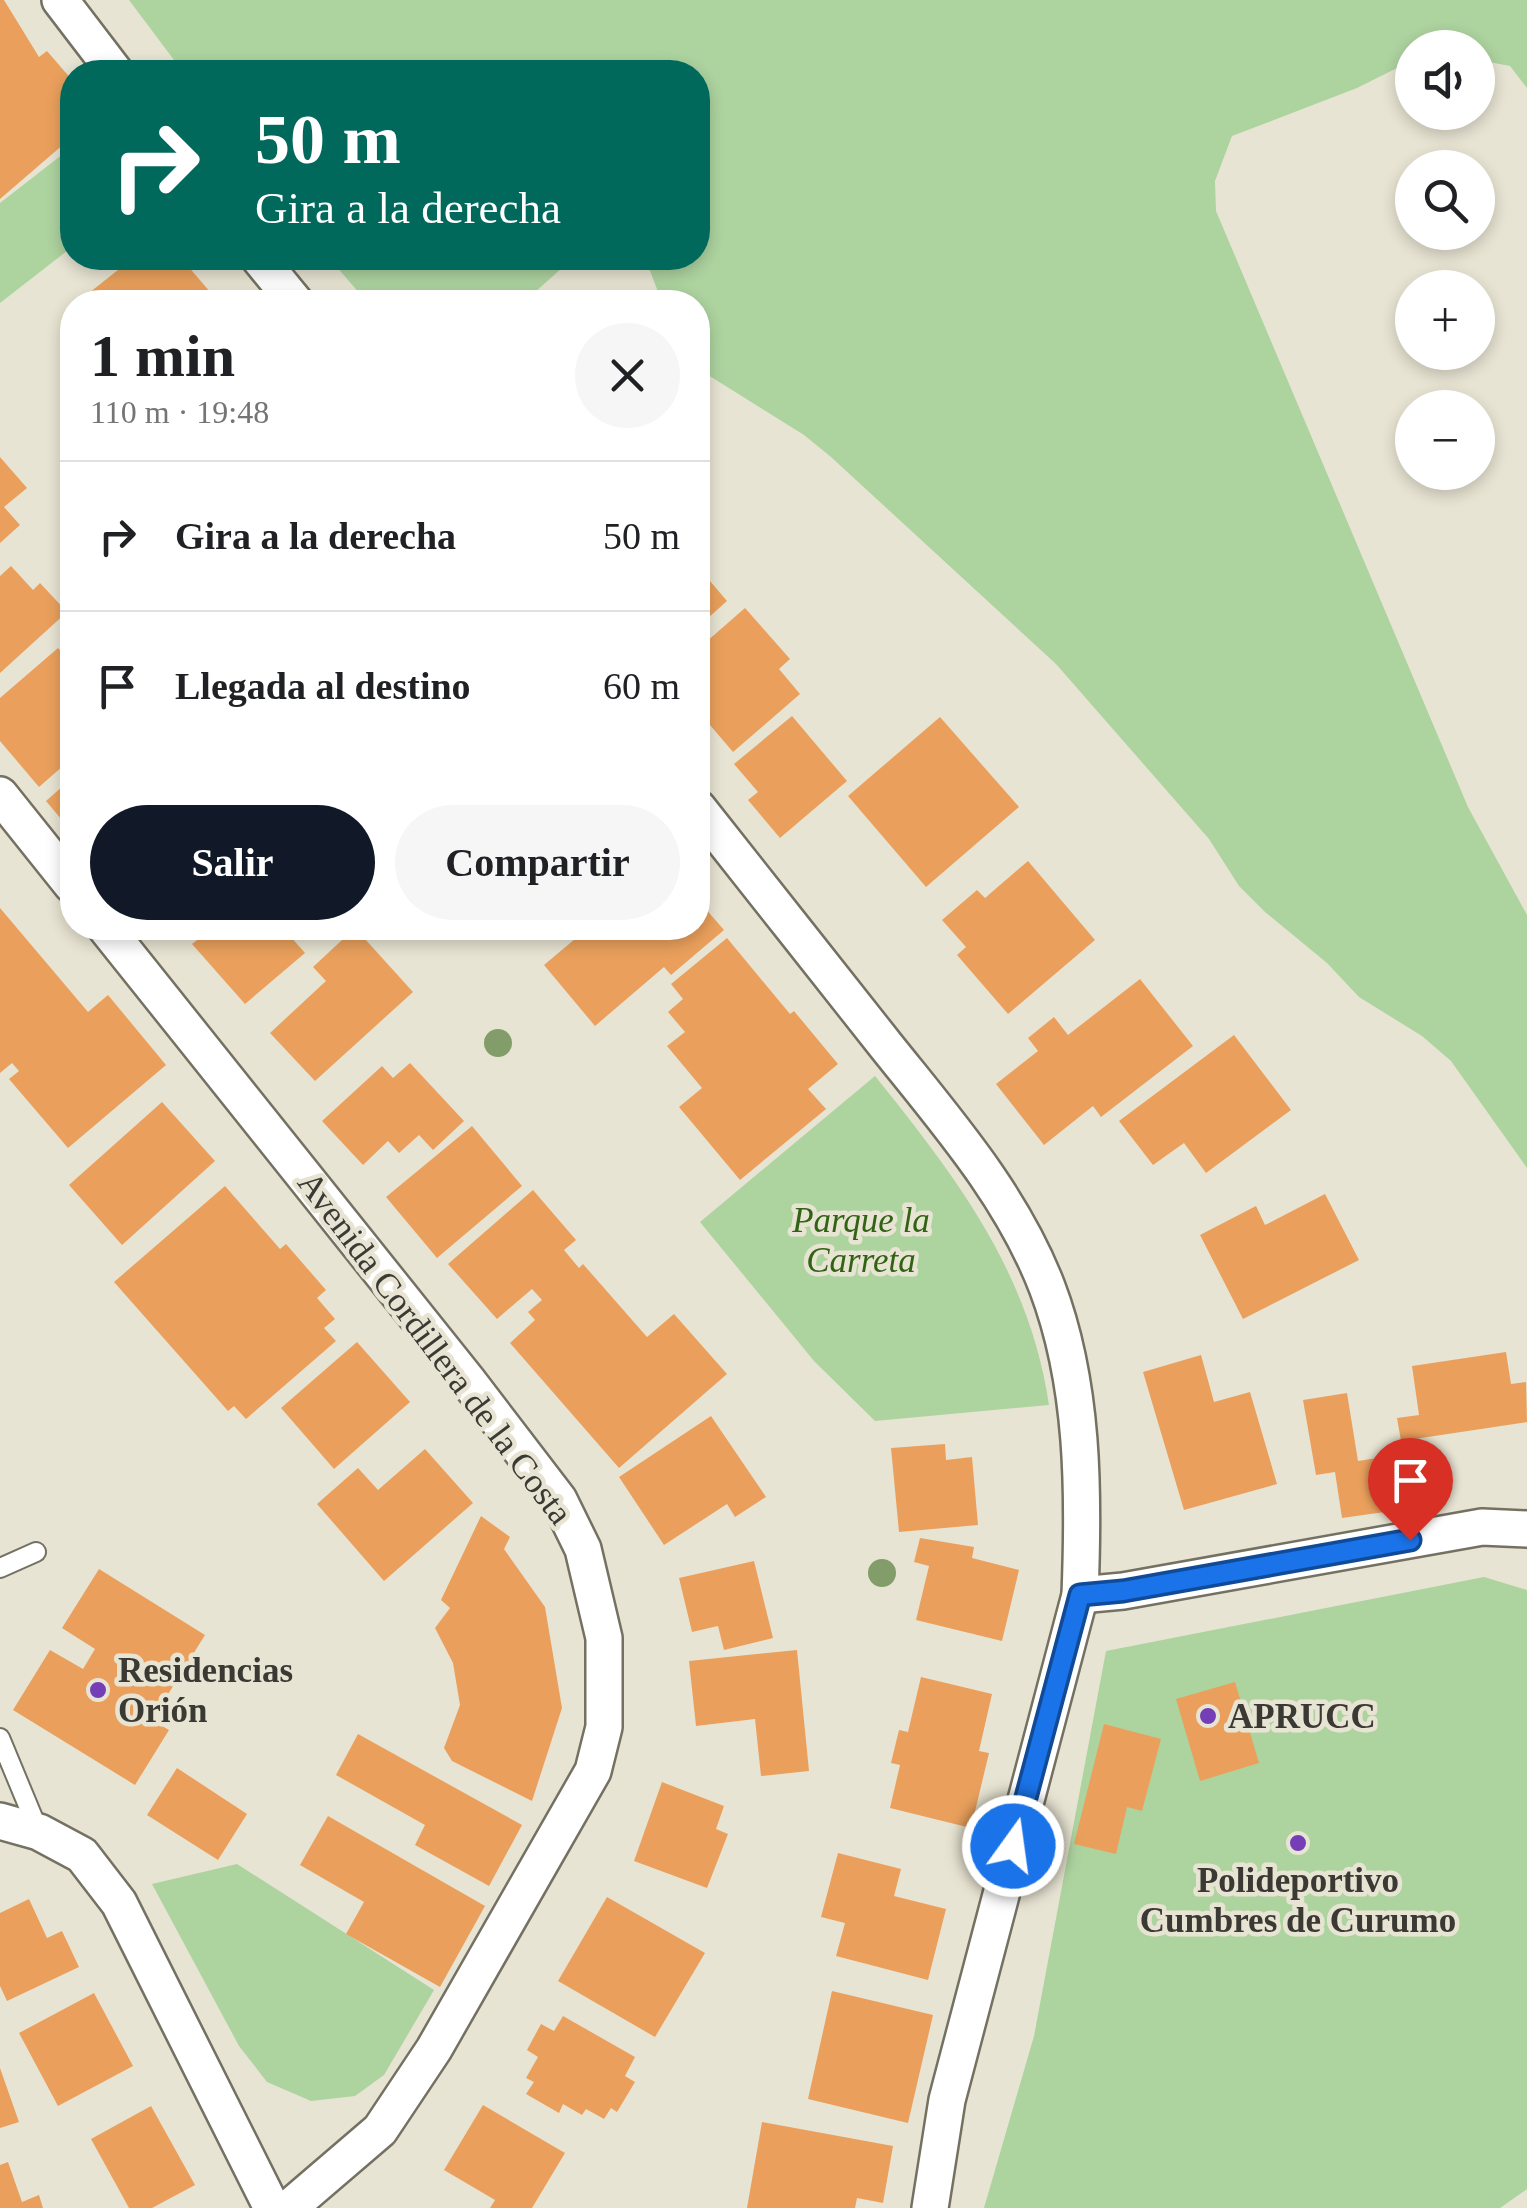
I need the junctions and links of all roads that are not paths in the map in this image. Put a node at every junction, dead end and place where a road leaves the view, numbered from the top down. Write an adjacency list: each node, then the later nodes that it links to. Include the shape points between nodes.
1 (60, 0): 2 (street)
2 (106, 60)
3 (269, 270): 4 (street)
4 (285, 290)
5 (0, 795): 7 (street)
6 (710, 823): 12 (street, via 970,1150 1015,1220 1047,1288 1068,1362 1083,1512)
7 (60, 871)
8 (116, 940): 17 (street, Avenida Cordillera de la Costa, via 559,1500 583,1549 604,1638 604,1727 593,1770 434,2049 380,2130)
9 (1527, 1528): 12 (street, via 1482,1527)
10 (36, 1552): 11 (lane)
11 (0, 1568)
12 (1080, 1595): 18 (street, via 947,2100)
13 (0, 1738): 15 (lane)
14 (0, 1822): 15 (street)
15 (39, 1832): 16 (street, via 82,1856 119,1903)
16 (272, 2208)
17 (289, 2208)
18 (930, 2208)

